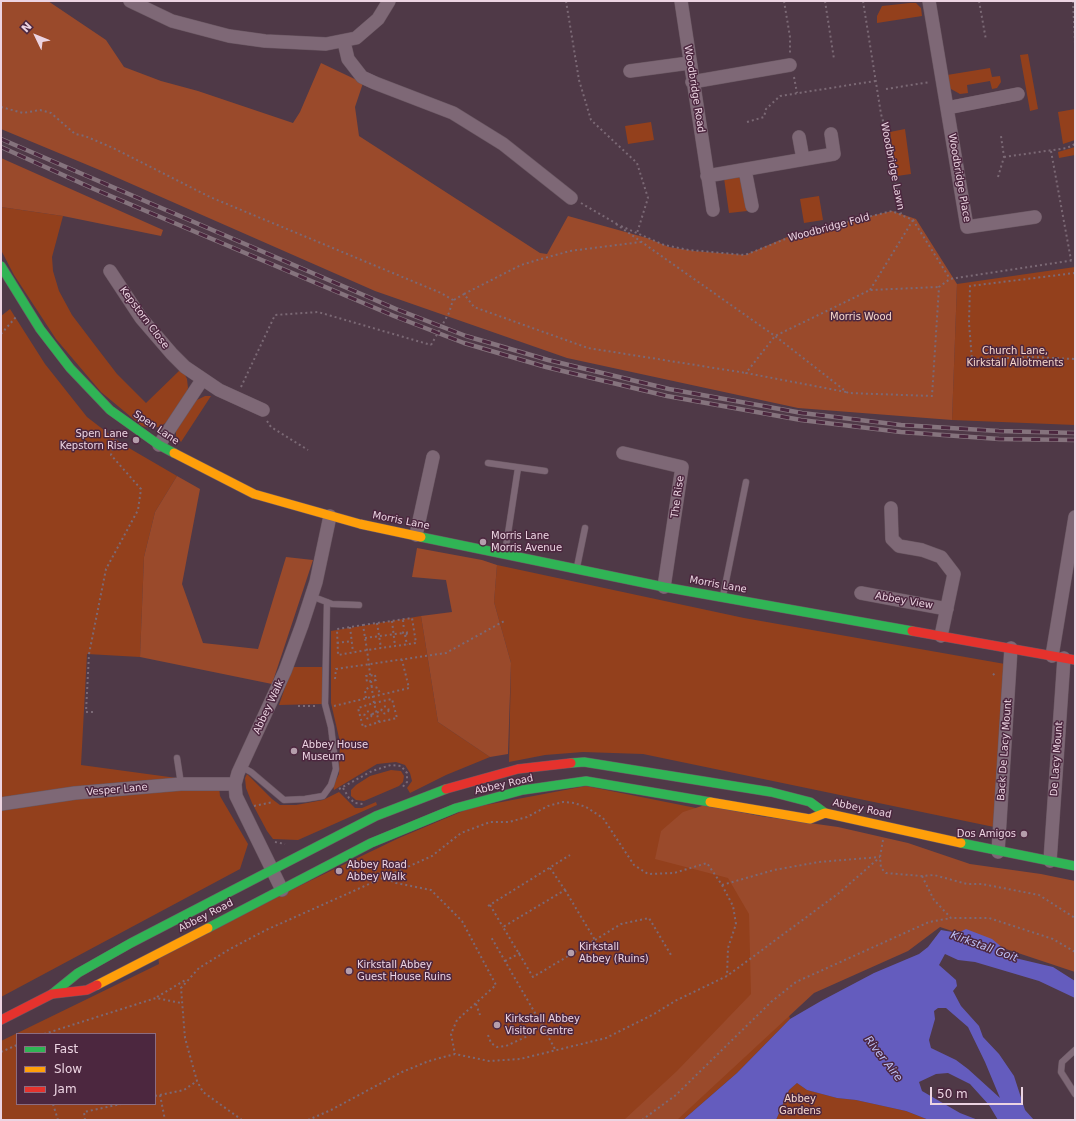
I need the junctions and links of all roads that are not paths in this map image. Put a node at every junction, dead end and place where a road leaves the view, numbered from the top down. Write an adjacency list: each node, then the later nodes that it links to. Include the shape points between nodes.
1 (130, 1): 5 (street, via 172,20 229,36 301,44)
2 (389, 1): 5 (street, via 368,29 356,38)
3 (680, 1): 6 (street, Woodbridge Road)
4 (928, 1): 11 (street, Woodbridge Place)
5 (344, 42): 17 (street, via 348,59 362,77 453,113 503,144)
6 (689, 63): 8 (street); 9 (street, Woodbridge Road)
7 (790, 65): 9 (street)
8 (630, 71)
9 (692, 82): 16 (street, Woodbridge Road)
10 (1018, 94): 11 (street)
11 (947, 108): 20 (street, Woodbridge Place, via 967,227)
12 (831, 134): 14 (street, via 834,154)
13 (799, 137): 14 (street)
14 (803, 159): 15 (street)
15 (745, 170): 16 (street); 18 (street)
16 (708, 176): 19 (street, Woodbridge Road)
17 (571, 198)
18 (752, 206)
19 (713, 210)
20 (1035, 217)
21 (1, 266): 25 (main road, Spen Lane, via 40,329 70,368 110,410)
22 (110, 271): 23 (street, Kepstorn Close, via 155,336)
23 (202, 380): 24 (street, Kepstorn Close); 25 (street)
24 (263, 410)
25 (159, 445): 33 (main road, Spen Lane, via 254,494)
26 (623, 453): 40 (street, The Rise, via 682,467)
27 (433, 458): 37 (street)
28 (488, 464): 29 (lane)
29 (518, 468): 30 (lane); 38 (lane)
30 (545, 471)
31 (746, 482): 43 (lane)
32 (891, 508): 46 (street, via 892,539 899,546 941,557 954,574)
33 (330, 516): 35 (main road, Spen Lane); 42 (street, Abbey Walk)
34 (1075, 517): 49 (street, De Lacy Mount, via 1061,599)
35 (360, 524): 37 (main road, Morris Lane)
36 (585, 528): 39 (lane)
37 (416, 534): 38 (main road, Morris Lane)
38 (505, 553): 39 (main road, Morris Lane)
39 (577, 569): 40 (main road, Morris Lane)
40 (664, 587): 43 (main road, Morris Lane)
41 (861, 593): 46 (street, Abbey View)
42 (311, 596): 44 (lane); 51 (street, Abbey Walk, via 285,671)
43 (723, 597): 47 (main road, Morris Lane)
44 (327, 602): 45 (lane); 51 (lane, via 326,707 336,769 331,785 323,796 284,800)
45 (359, 605)
46 (947, 608): 47 (street)
47 (941, 636): 48 (main road, Morris Lane)
48 (1011, 648): 49 (main road, Morris Lane); 56 (street, Back De Lacy Mount)
49 (1063, 658): 57 (street, De Lacy Mount)
50 (177, 758): 52 (lane)
51 (240, 766): 53 (street, Abbey Walk)
52 (181, 784): 53 (street, Vesper Lane); 54 (street, Vesper Lane, via 75,793)
53 (235, 784): 59 (street, Abbey Walk, via 236,796)
54 (1, 804)
55 (825, 813): 56 (main road, Abbey Road); 59 (main road, via 810,802 771,792 584,762 518,769 450,788 376,816); 60 (main road, Abbey Road, via 810,819 586,781 523,790 456,808 371,843)
56 (998, 852): 57 (main road, Abbey Road)
57 (1050, 861): 58 (main road, Abbey Road)
58 (1075, 866)
59 (271, 870): 60 (street, Abbey Walk); 61 (main road, via 85,970)
60 (282, 890): 61 (main road, Abbey Road, via 86,990)
61 (52, 994): 62 (main road, Abbey Road)
62 (1, 1020)
63 (1075, 1050): 64 (lane, via 1062,1062 1061,1072)
64 (1075, 1094)

